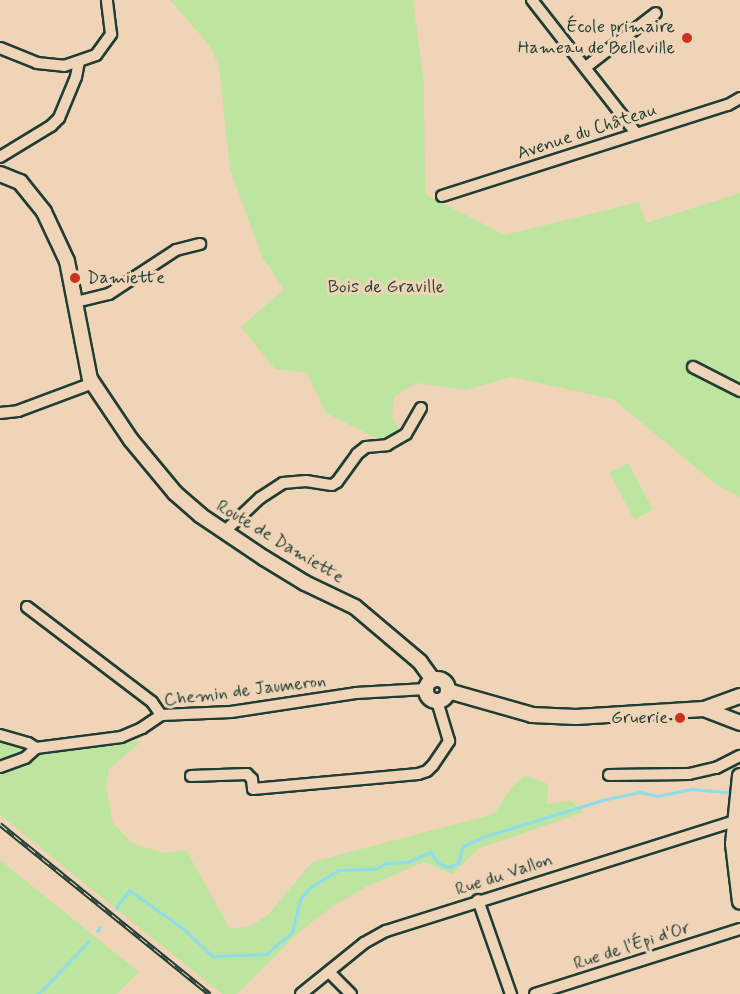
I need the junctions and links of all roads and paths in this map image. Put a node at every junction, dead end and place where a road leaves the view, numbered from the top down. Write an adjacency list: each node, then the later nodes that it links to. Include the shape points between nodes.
1 (107, 0): 5 (street, via 111,34 96,55)
2 (532, 0): 6 (street)
3 (656, 13): 6 (street)
4 (0, 48): 5 (street, via 37,63 64,66)
5 (79, 61): 9 (street, via 59,118)
6 (586, 68): 8 (street)
7 (740, 98): 8 (street, Avenue du Château)
8 (636, 133): 11 (street, Avenue du Château)
9 (0, 157)
10 (0, 174): 13 (street, Route de Damiette, via 20,182 44,212 67,261)
11 (442, 196)
12 (200, 244): 13 (street, via 176,250 109,294)
13 (76, 302): 15 (street, Route de Damiette)
14 (693, 367): 16 (street)
15 (93, 383): 18 (street, via 18,411); 19 (street, Route de Damiette, via 131,440 175,493)
16 (740, 392)
17 (421, 408): 19 (street, via 406,434 387,444 366,447 337,482 283,483 260,498)
18 (0, 413)
19 (224, 532): 21 (street, Route de Damiette, via 305,583 355,607 420,662)
20 (27, 607): 26 (street, via 152,702)
21 (429, 684): 22 (street, via 444,681); 24 (street, via 430,699); 26 (street, Chemin de Jaumeron, via 231,712)
22 (448, 691): 24 (street, via 446,697); 25 (street, via 545,716)
23 (736, 697): 25 (street); 27 (street, via 726,708)
24 (437, 701): 33 (street, via 449,741 427,771 253,789 247,774)
25 (704, 709): 27 (street)
26 (161, 715): 29 (street, Chemin de Jaumeron, via 121,737)
27 (737, 723)
28 (0, 735): 29 (street, Chemin de Jaumeron)
29 (36, 748): 31 (street, Chemin de Jaumeron, via 25,758)
30 (740, 756): 32 (street, via 716,768 689,774)
31 (0, 767)
32 (609, 775)
33 (191, 776)
34 (740, 777): 35 (street)
35 (734, 822): 36 (street); 37 (street, Rue du Vallon)
36 (738, 886): 38 (street)
37 (478, 900): 40 (street, Rue du Vallon, via 386,932 364,943); 43 (street)
38 (740, 902)
39 (740, 929): 44 (street, Rue de l'Épi d'Or)
40 (329, 972): 41 (street, Rue du Vallon); 42 (street)
41 (301, 994)
42 (351, 994)
43 (511, 994)
44 (535, 994)

